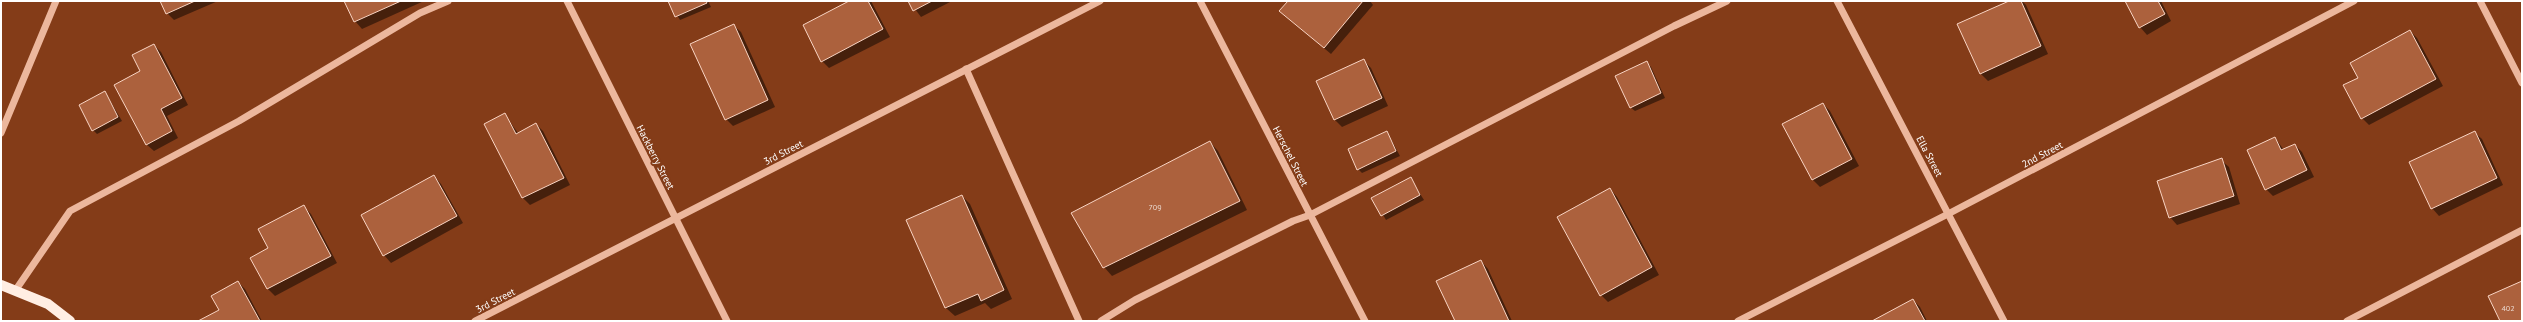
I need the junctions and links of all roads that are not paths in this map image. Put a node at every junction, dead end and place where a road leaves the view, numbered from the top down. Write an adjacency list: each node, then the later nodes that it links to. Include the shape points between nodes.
1 (56, 1): 12 (street)
2 (448, 1): 18 (street, via 420,13 239,121 70,211)
3 (566, 1): 15 (street, Hackberry Street)
4 (1100, 1): 10 (street, 3rd Street)
5 (1200, 1): 14 (street, Herschel Street)
6 (1727, 1): 14 (street)
7 (1837, 1): 13 (street, Ella Street)
8 (2354, 1): 13 (street, 2nd Street)
9 (2480, 1): 11 (street)
10 (966, 69): 15 (street, 3rd Street); 22 (street)
11 (2522, 83)
12 (1, 133)
13 (1948, 214): 25 (street, 2nd Street); 26 (street, Ella Street)
14 (1310, 215): 23 (street, via 1293,221 1135,300); 24 (street, Herschel Street)
15 (675, 218): 20 (street, 3rd Street); 21 (street, Hackberry Street)
16 (2522, 230): 27 (street)
17 (1, 285): 18 (main road)
18 (15, 291): 19 (main road, via 48,304)
19 (70, 321)
20 (475, 321)
21 (727, 321)
22 (1079, 321)
23 (1101, 321)
24 (1365, 321)
25 (1738, 321)
26 (2004, 321)
27 (2348, 321)

